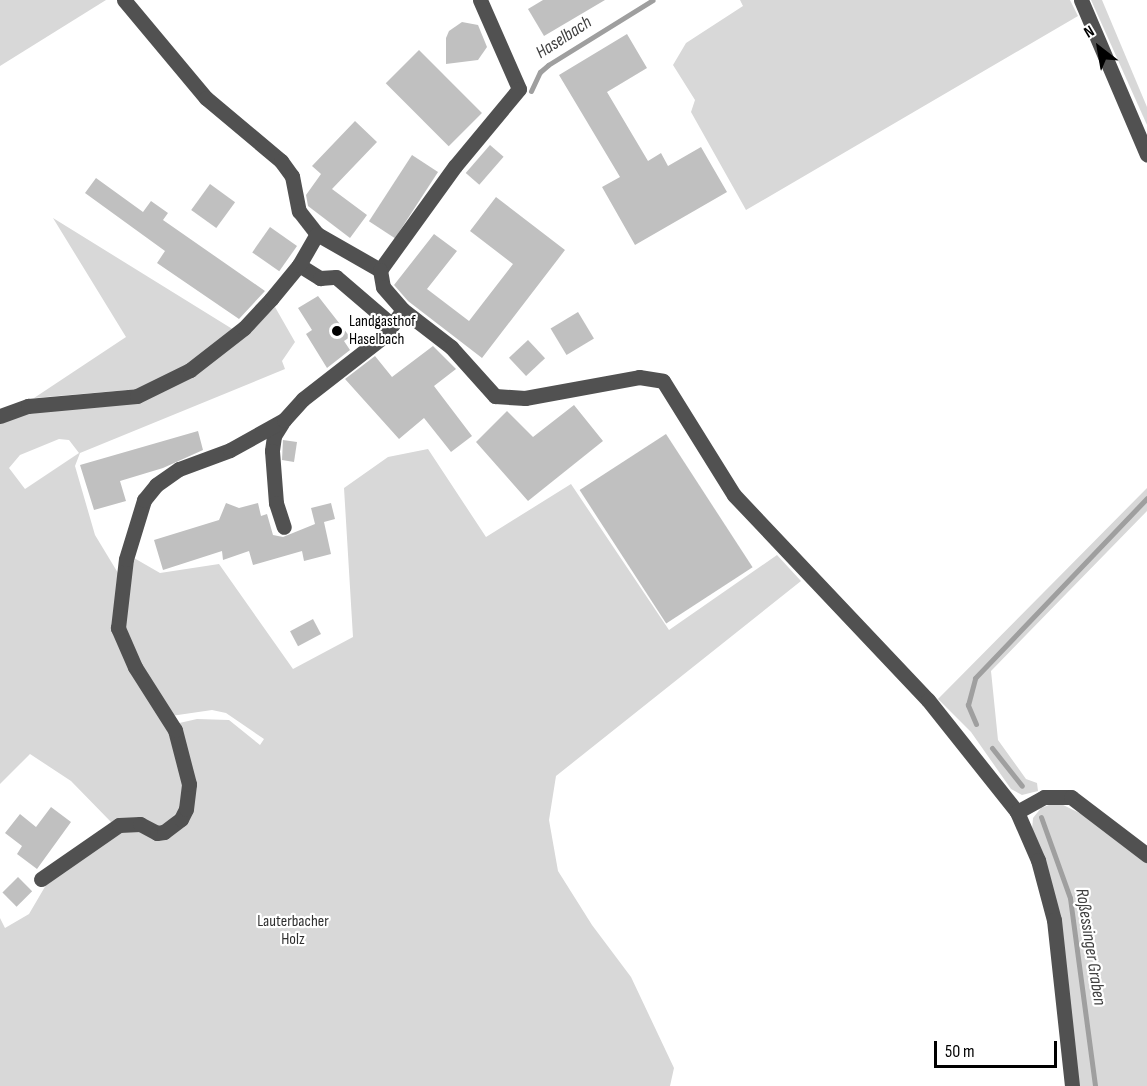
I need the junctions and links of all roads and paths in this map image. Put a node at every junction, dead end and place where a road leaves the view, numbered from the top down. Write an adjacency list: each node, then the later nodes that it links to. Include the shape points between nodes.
1 (124, 0): 5 (street, via 206,98 287,169 299,211)
2 (480, 0): 7 (street, via 519,89 455,166)
3 (1081, 0): 4 (street)
4 (1147, 155)
5 (317, 234): 6 (street); 7 (street)
6 (299, 265): 9 (street, via 320,278 336,278); 10 (street, via 244,328 190,370 161,386 137,396 28,406)
7 (380, 270): 8 (street, via 387,294)
8 (403, 310): 9 (street); 13 (street, via 451,347 495,396 502,398 525,398 639,377 663,381 734,495 928,699)
9 (392, 325): 11 (street, via 361,357 303,399)
10 (0, 416)
11 (284, 420): 12 (street, via 274,436 272,451 276,503); 15 (street, via 230,450 179,469 156,484 135,517 118,628 135,667 175,730 189,784 181,819 157,833 141,824 119,825)
12 (284, 527)
13 (1017, 812): 14 (street, via 1044,797 1071,797); 16 (street, via 1038,860 1054,920)
14 (1147, 855)
15 (41, 879)
16 (1072, 1086)

